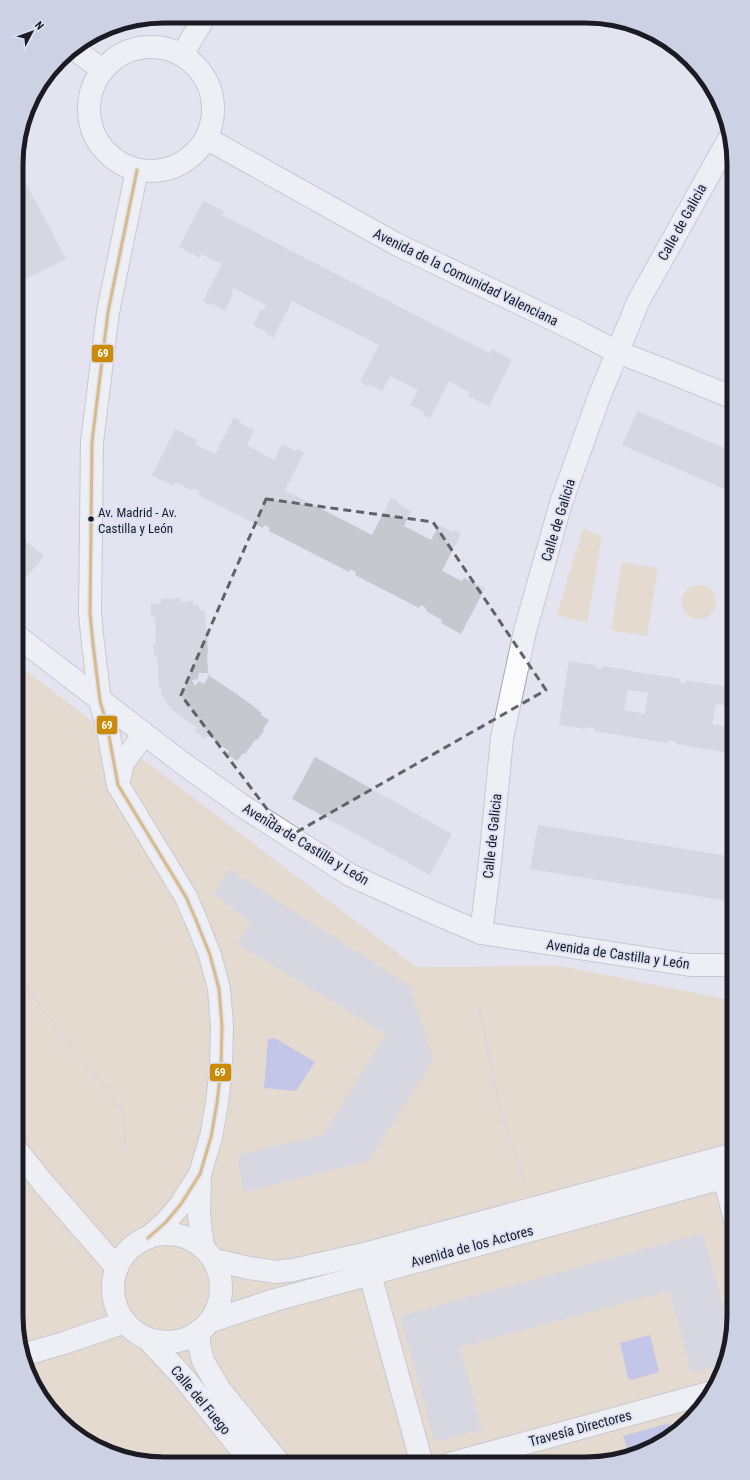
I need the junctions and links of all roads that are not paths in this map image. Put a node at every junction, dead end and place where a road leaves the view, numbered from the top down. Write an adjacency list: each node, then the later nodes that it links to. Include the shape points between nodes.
1 (201, 23): 3 (street)
2 (78, 52): 4 (street)
3 (182, 55): 4 (street, via 155,47 141,48 117,57); 5 (street, via 197,68 208,84 213,103)
4 (101, 69): 7 (street, via 93,84 89,102 90,123 98,142 112,158)
5 (206, 138): 7 (street, via 192,156 176,166 156,172); 8 (street, Avenida de la Comunidad Valenciana, via 396,244)
6 (726, 144): 8 (street, Calle de Galicia, via 638,302)
7 (137, 170): 11 (street, via 108,312 92,442 90,613)
8 (617, 352): 9 (street, Avenida de la Comunidad Valenciana); 14 (street, Calle de Galicia, via 561,503 525,631 502,738)
9 (727, 395)
10 (23, 641): 11 (street, Avenida de Castilla y León)
11 (100, 701): 12 (street, Avenida de Castilla y León); 13 (street)
12 (144, 734): 13 (street, via 123,763); 14 (street, Avenida de Castilla y León, via 241,805 350,875)
13 (118, 785): 18 (street, via 186,897 210,955 219,989 222,1026 220,1075 211,1137)
14 (481, 933): 15 (street, Avenida de Castilla y León, via 690,965)
15 (727, 965)
16 (23, 1158): 21 (street)
17 (727, 1166): 20 (street, Avenida de los Actores, via 534,1208 364,1254 293,1270 276,1272 249,1268); 22 (street, Avenida de los Actores)
18 (200, 1174): 19 (street, via 181,1204); 20 (street, via 199,1215)
19 (148, 1238): 20 (street, via 162,1234 176,1235 190,1239); 21 (street, via 134,1245 124,1255)
20 (209, 1254): 24 (street, via 220,1276 221,1292 218,1305)
21 (117, 1268): 23 (street, via 113,1281 114,1296)
22 (370, 1274): 24 (street, Avenida de los Actores, via 275,1300); 30 (street)
23 (125, 1322): 25 (street); 26 (street)
24 (205, 1326): 25 (street, via 188,1338 174,1341 160,1342); 29 (street, Calle del Fuego, via 198,1344 203,1361 220,1390)
25 (147, 1338): 28 (street, Calle del Fuego, via 184,1377)
26 (28, 1353)
27 (703, 1395): 31 (street, Travesía Directores)
28 (247, 1457)
29 (274, 1457)
30 (420, 1457)
31 (474, 1457)

